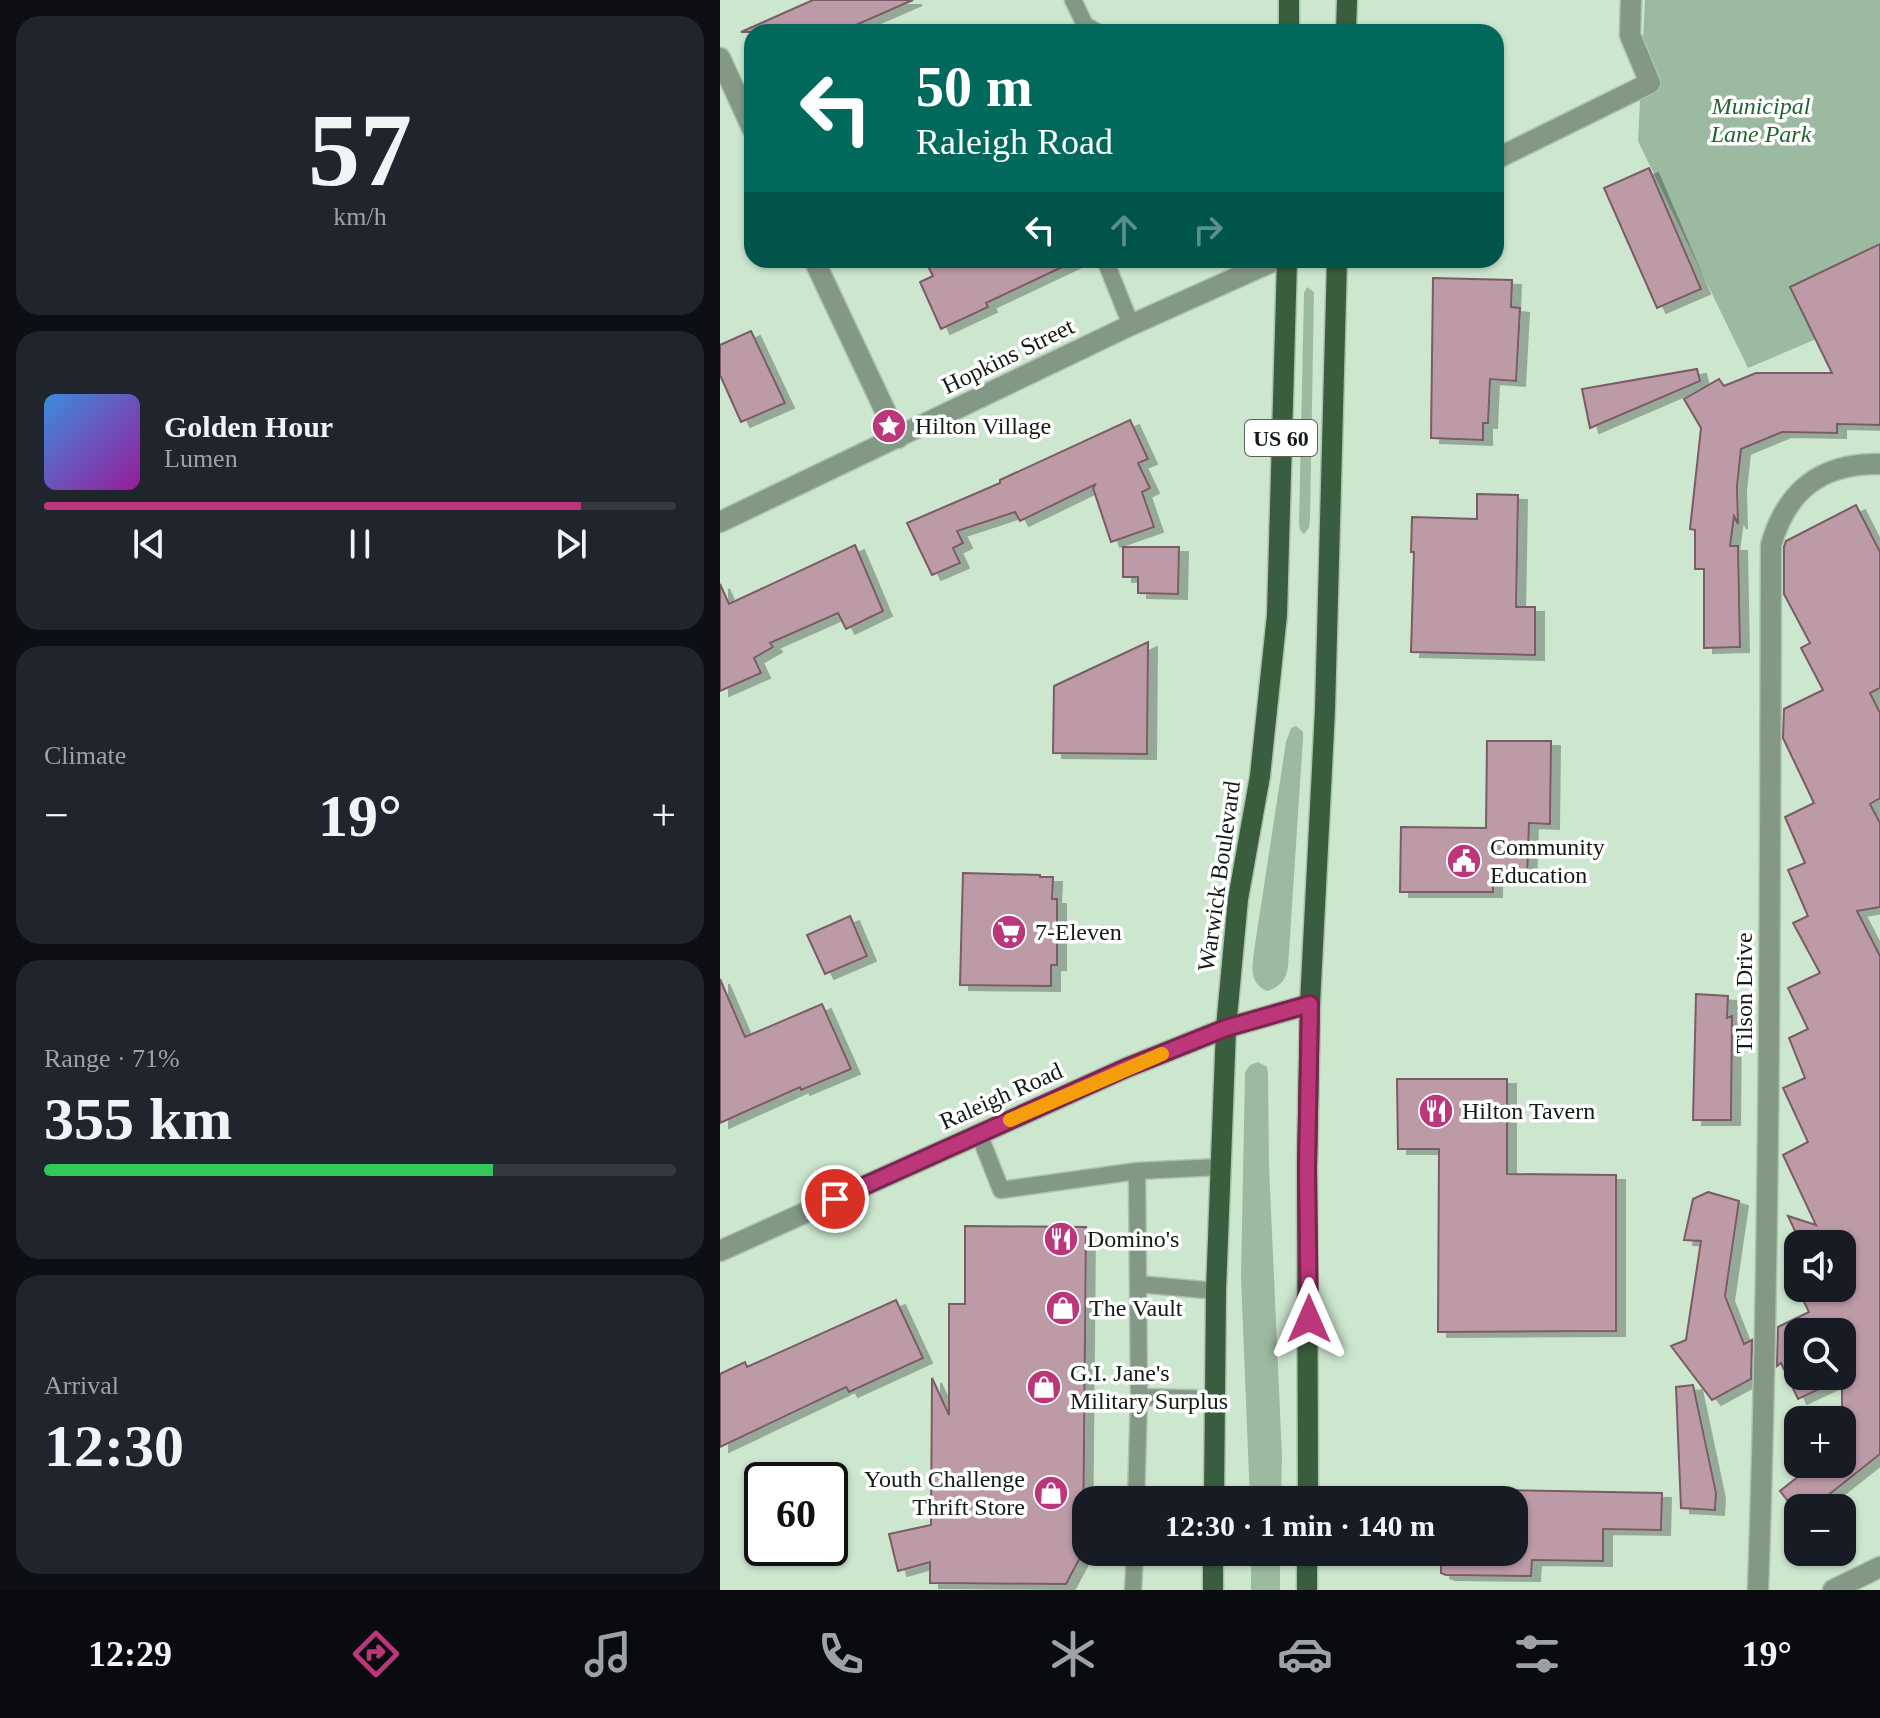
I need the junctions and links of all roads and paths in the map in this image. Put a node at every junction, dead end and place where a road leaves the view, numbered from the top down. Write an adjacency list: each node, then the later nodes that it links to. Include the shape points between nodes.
1 (1073, 0): 5 (lane)
2 (1289, 0): 6 (main road)
3 (1347, 0): 7 (main road)
4 (1631, 0): 10 (street, via 1630,35 1650,83)
5 (1085, 24)
6 (1289, 24)
7 (1346, 24)
8 (720, 58): 9 (street)
9 (744, 110)
10 (1504, 155)
11 (818, 268): 17 (street)
12 (1108, 268): 16 (lane)
13 (1258, 268): 16 (street, Hopkins Street)
14 (1287, 268): 21 (main road, Warwick Boulevard / US 60, via 1275,646 1238,899)
15 (1337, 268): 20 (main road, US 60, via 1325,710)
16 (1131, 325): 17 (street, Hopkins Street)
17 (898, 438): 19 (street, Hopkins Street)
18 (1880, 464): 40 (street, Tilson Drive, via 1847,465 1796,493 1777,523 1771,545 1769,1085)
19 (720, 522)
20 (1310, 1004): 21 (street, Raleigh Road); 32 (main road, US 60)
21 (1226, 1028): 22 (street, Raleigh Road); 23 (main road, Warwick Boulevard / US 60)
22 (979, 1134): 24 (lane, via 1001,1190); 25 (street, Raleigh Road)
23 (1220, 1167): 24 (lane); 27 (main road, Warwick Boulevard / US 60)
24 (1137, 1171): 26 (lane)
25 (720, 1251)
26 (1138, 1284): 27 (lane); 28 (lane)
27 (1216, 1291): 29 (main road, Warwick Boulevard / US 60)
28 (1139, 1397): 29 (lane); 30 (lane)
29 (1217, 1399): 31 (main road, Warwick Boulevard / US 60)
30 (1136, 1486)
31 (1214, 1486)
32 (1308, 1486)
33 (1134, 1566): 37 (lane)
34 (1213, 1566): 38 (main road)
35 (1307, 1566): 39 (main road)
36 (1880, 1567): 41 (street)
37 (1133, 1590)
38 (1213, 1590)
39 (1307, 1590)
40 (1758, 1590)
41 (1833, 1590)

